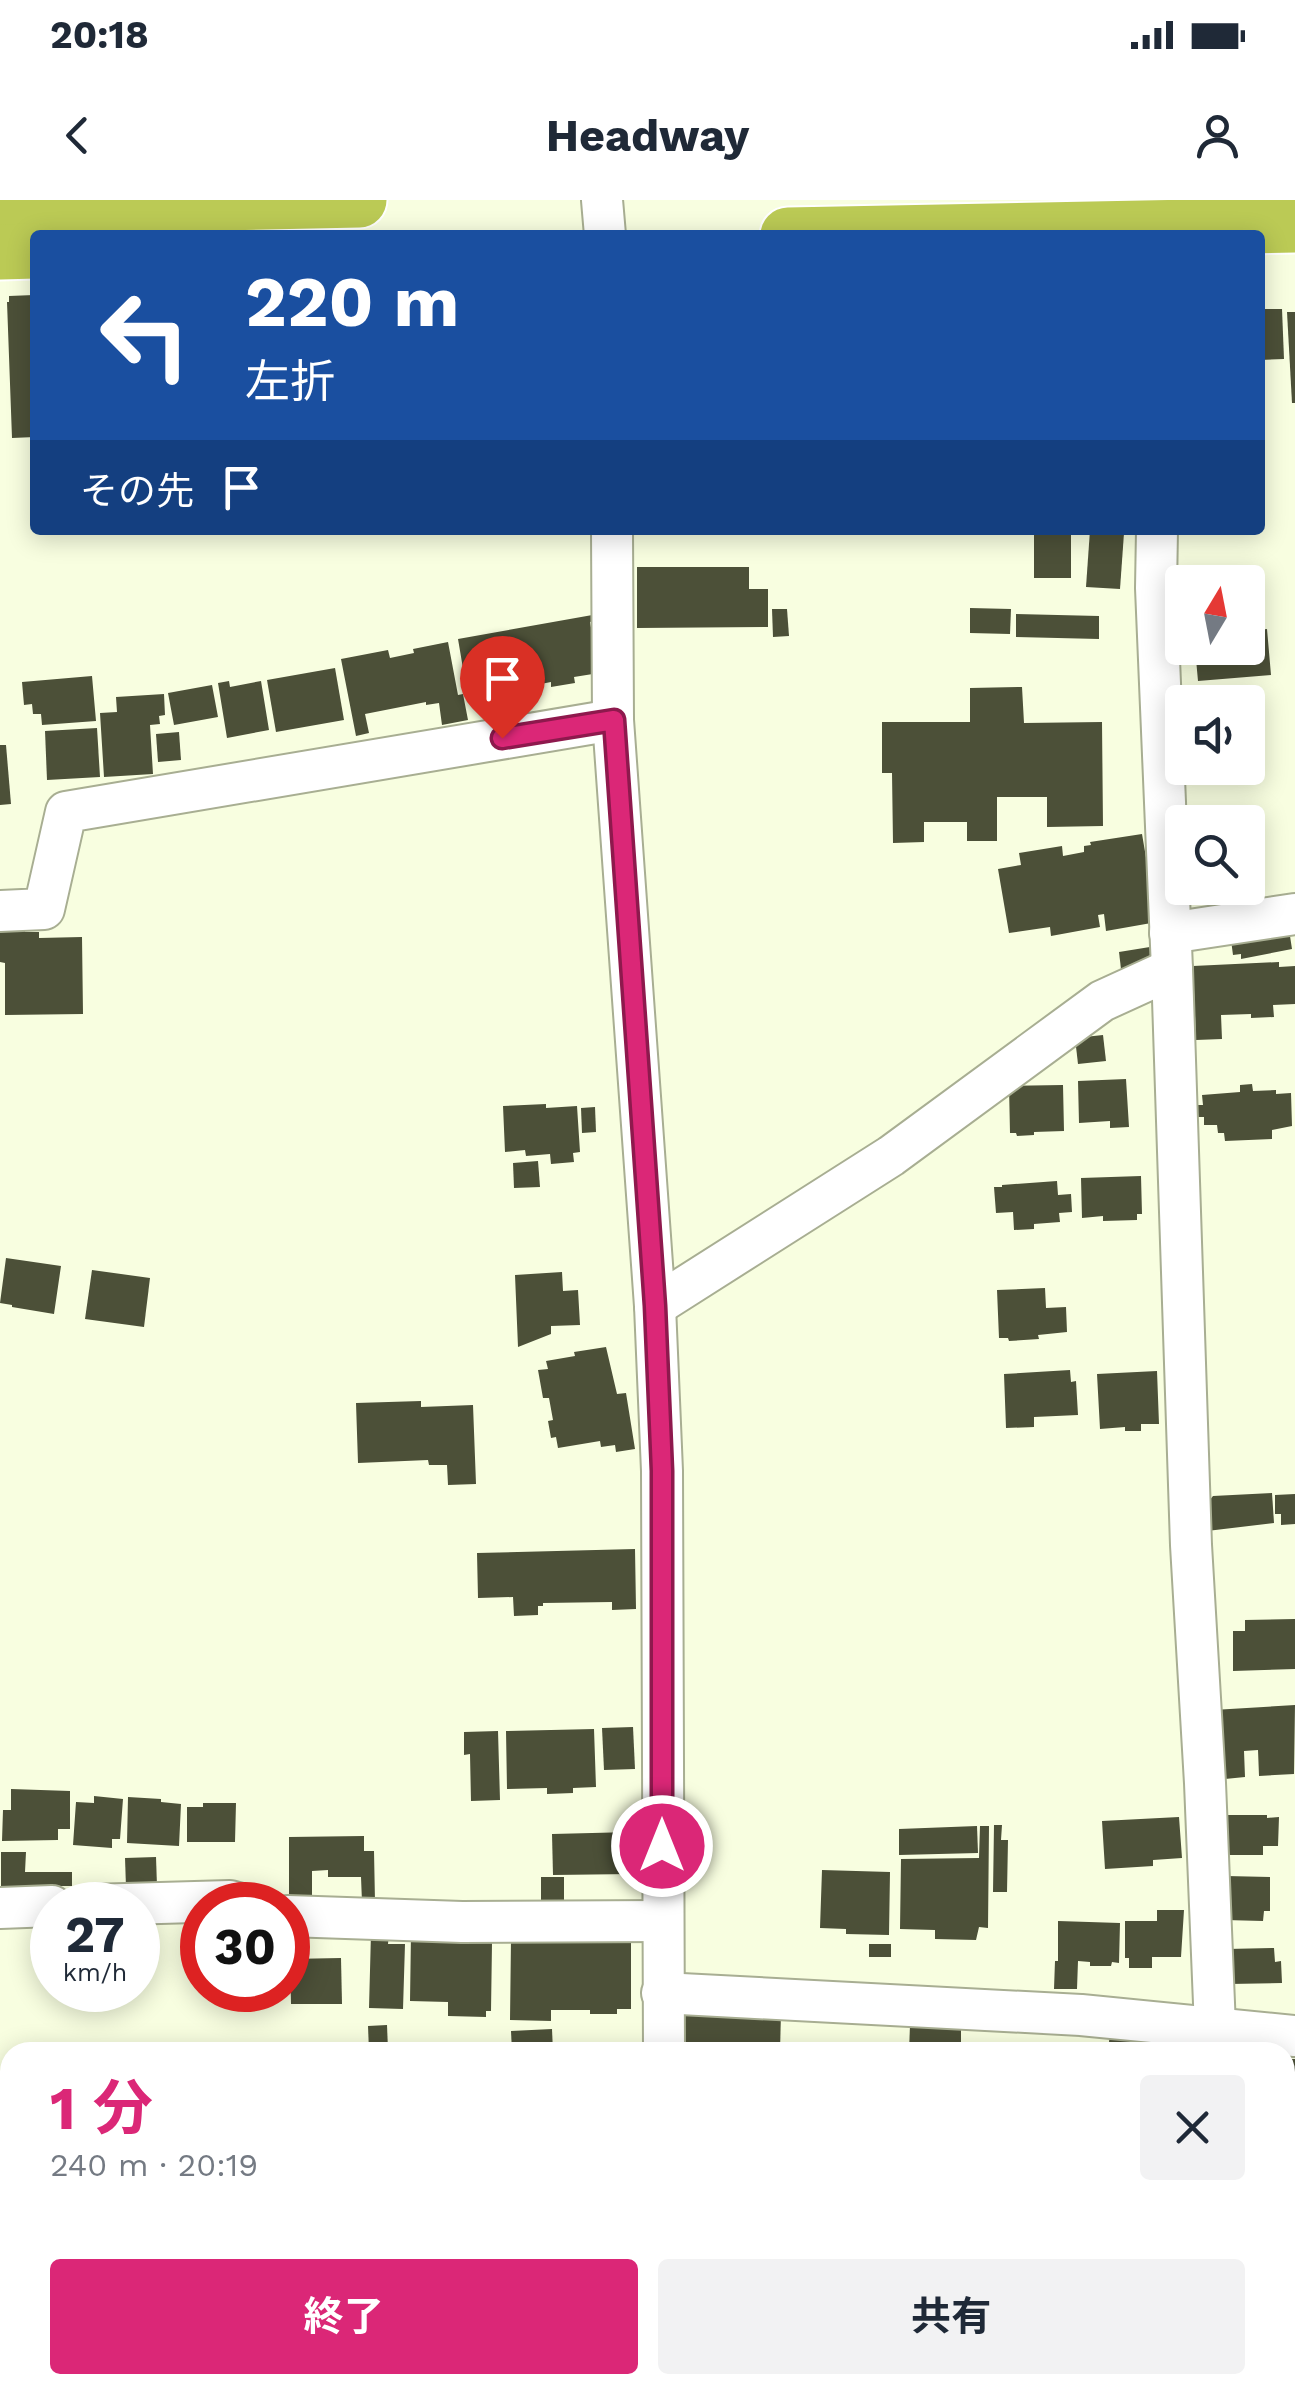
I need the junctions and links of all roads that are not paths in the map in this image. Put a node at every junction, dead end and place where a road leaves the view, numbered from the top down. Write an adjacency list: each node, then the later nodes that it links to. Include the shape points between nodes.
1 (360, 200): 3 (highway)
2 (602, 200): 6 (street)
3 (0, 208)
4 (1150, 221): 5 (highway); 7 (highway)
5 (1295, 226)
6 (605, 230)
7 (917, 230)
8 (30, 251): 9 (highway)
9 (0, 252)
10 (612, 535): 12 (street)
11 (1156, 535): 15 (street)
12 (614, 720): 13 (street, via 66,812 44,909); 16 (street)
13 (0, 911)
14 (1295, 914): 15 (street)
15 (1171, 951): 16 (street, via 891,1156); 23 (street)
16 (655, 1306): 20 (street, via 662,1471)
17 (30, 1907): 18 (street)
18 (0, 1908)
19 (310, 1917): 20 (street)
20 (662, 1921): 21 (street)
21 (662, 1993): 23 (street, via 1082,2015); 24 (street)
22 (1295, 2036): 23 (street)
23 (1215, 2039)
24 (664, 2042)

